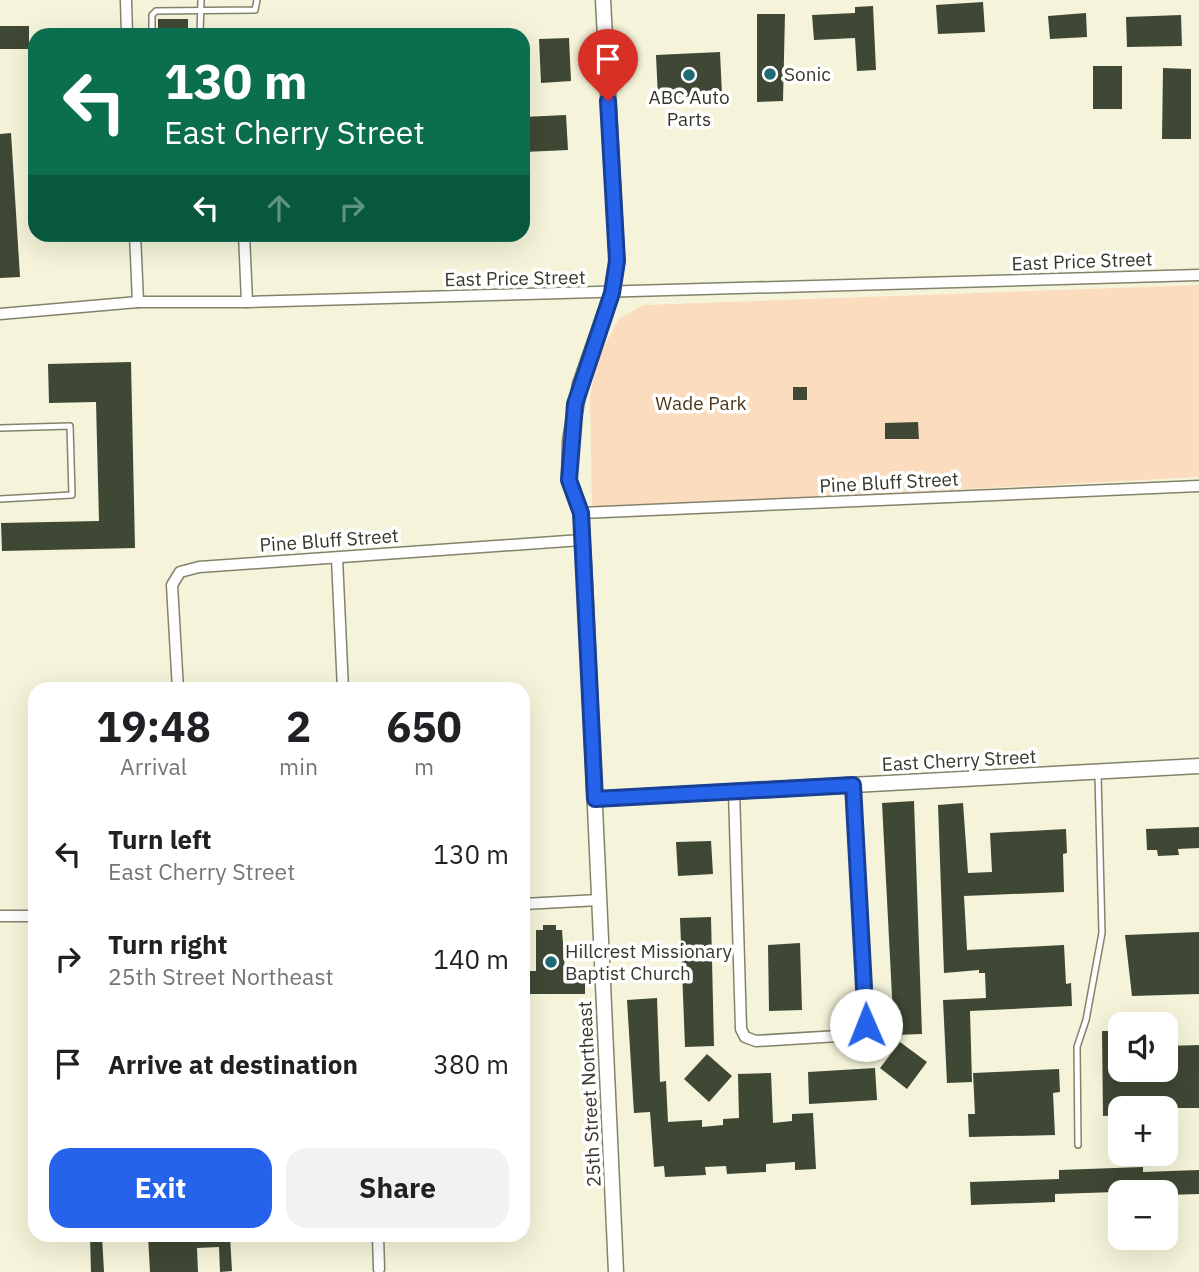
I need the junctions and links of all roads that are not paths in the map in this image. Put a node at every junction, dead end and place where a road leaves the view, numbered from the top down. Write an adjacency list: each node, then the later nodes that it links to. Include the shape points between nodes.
1 (126, 0): 6 (street)
2 (201, 0): 5 (lane)
3 (257, 0): 5 (lane, via 255,10)
4 (603, 0): 12 (street, 25th Street Northeast, via 617,261)
5 (201, 9): 7 (lane, via 156,11); 8 (lane)
6 (128, 28)
7 (152, 28)
8 (200, 28)
9 (135, 242): 13 (street)
10 (244, 242): 14 (street)
11 (1199, 275): 12 (street, East Price Street)
12 (612, 293): 14 (street, East Price Street); 19 (street, 25th Street Northeast, via 575,404 569,480)
13 (138, 302): 14 (street, East Price Street); 15 (street, East Price Street)
14 (247, 302)
15 (0, 314)
16 (0, 428): 18 (lane, via 70,426 72,495)
17 (1199, 485): 19 (street, Pine Bluff Street)
18 (0, 499)
19 (581, 513): 20 (street, 25th Street Northeast)
20 (581, 540): 21 (street, Pine Bluff Street); 28 (street, 25th Street Northeast)
21 (337, 558): 22 (street, Pine Bluff Street, via 180,572 172,585); 23 (street)
22 (178, 682)
23 (343, 682)
24 (1199, 765): 25 (street, East Cherry Street)
25 (1098, 771): 26 (street, East Cherry Street); 33 (lane, via 1102,933 1077,1046)
26 (853, 785): 27 (street, East Cherry Street); 27 (street, via 866,1003 863,1030 855,1035 756,1041 741,1029)
27 (734, 792): 28 (street, East Cherry Street)
28 (595, 799): 29 (street, 25th Street Northeast)
29 (599, 901): 30 (street); 36 (street, 25th Street Northeast)
30 (530, 904)
31 (0, 916): 32 (street)
32 (28, 916)
33 (1078, 1145)
34 (378, 1242): 35 (street)
35 (379, 1269)
36 (616, 1272)

